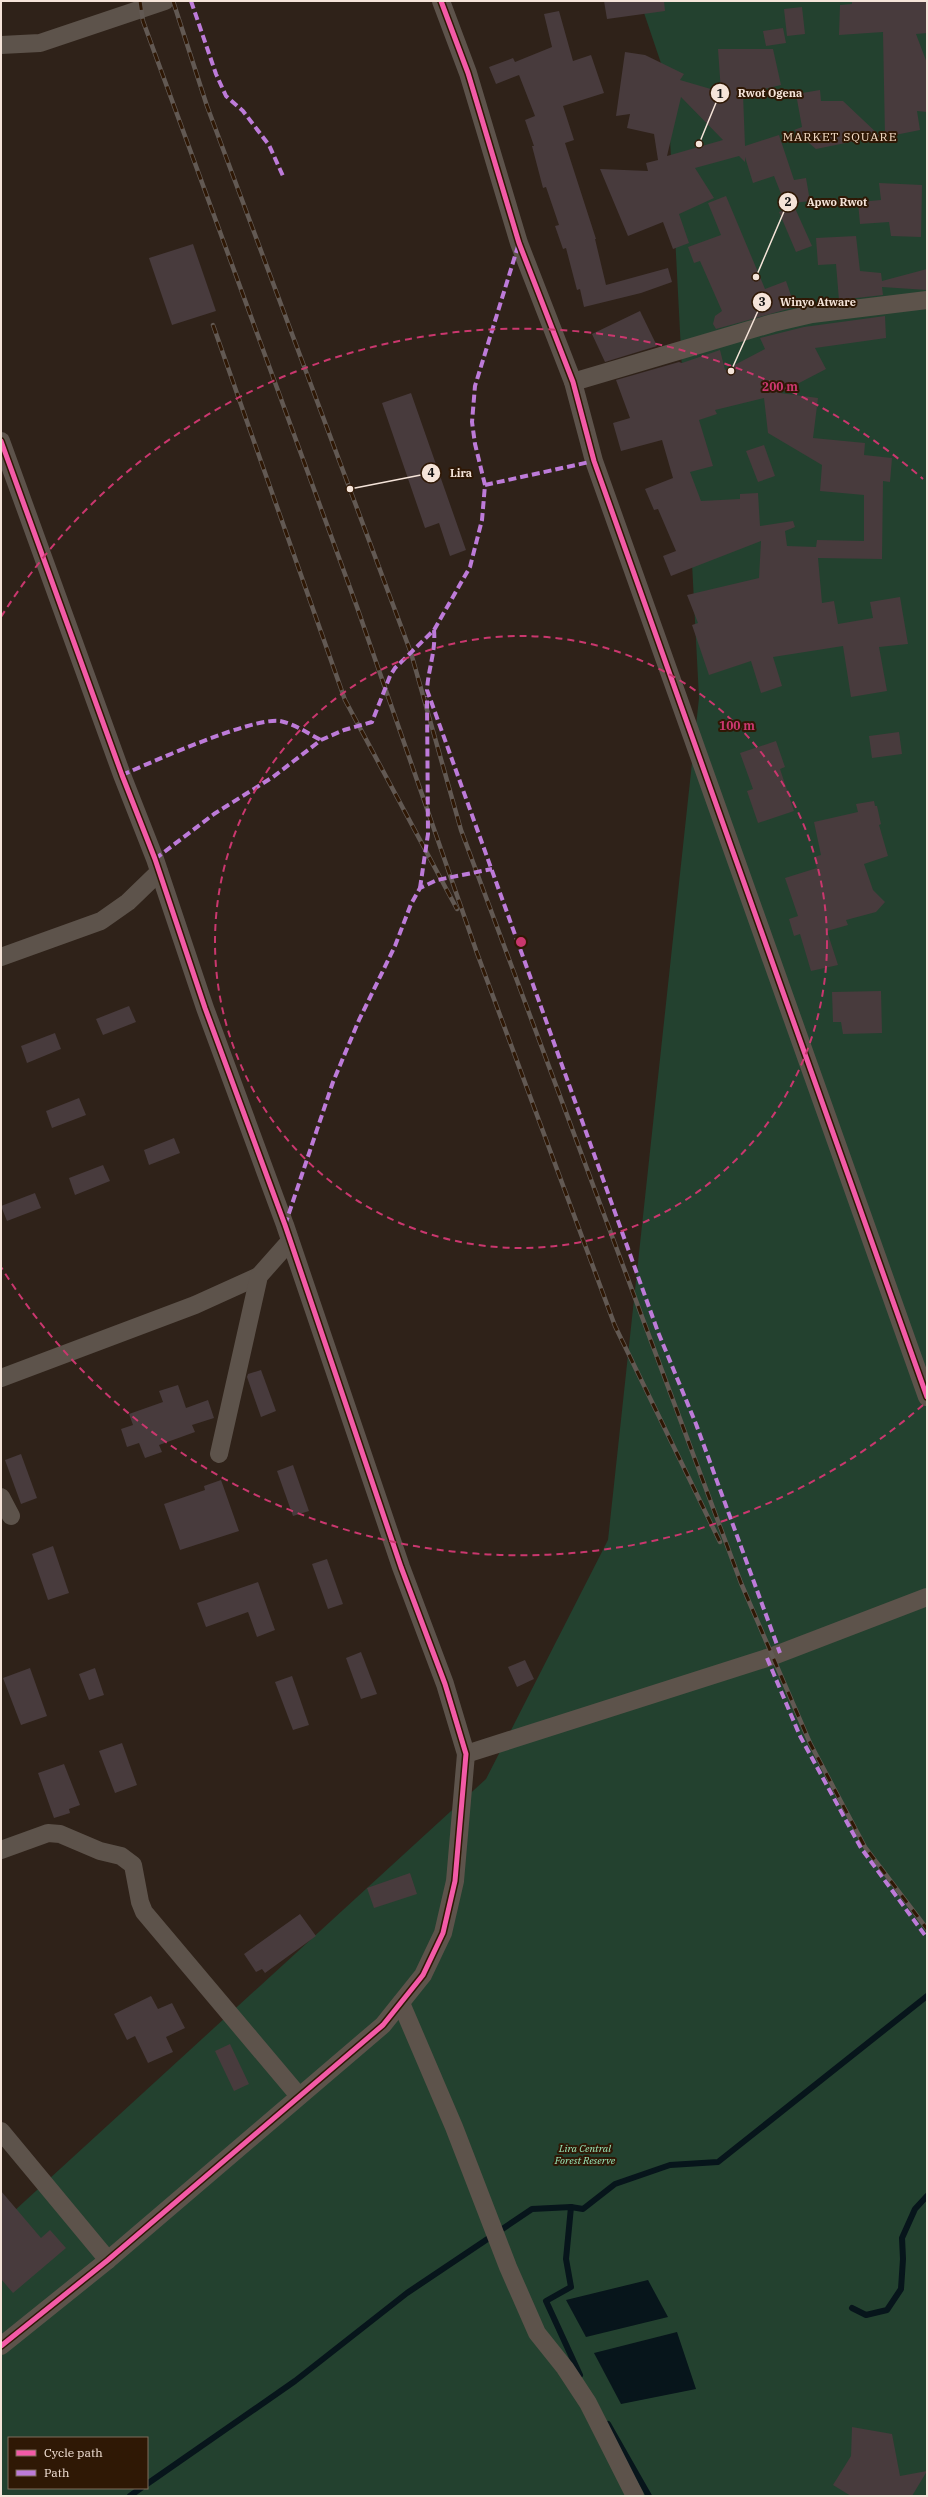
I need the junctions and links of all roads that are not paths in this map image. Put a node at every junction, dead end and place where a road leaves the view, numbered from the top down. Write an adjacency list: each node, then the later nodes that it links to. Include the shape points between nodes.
1 (164, 1): 3 (street, via 40,43)
2 (441, 1): 5 (street, via 468,74 519,243)
3 (1, 45)
4 (927, 300): 5 (street, via 812,314 773,322)
5 (574, 382): 12 (street, via 597,468)
6 (1, 441): 7 (street)
7 (159, 872): 8 (street, via 128,902 101,921); 9 (street, via 205,1008)
8 (1, 957)
9 (290, 1241): 10 (street); 17 (street, via 399,1560 445,1684)
10 (259, 1276): 11 (street, via 195,1305); 13 (street)
11 (1, 1378)
12 (927, 1397)
13 (219, 1454)
14 (1, 1497): 15 (street)
15 (11, 1516)
16 (927, 1597): 17 (street, via 773,1656)
17 (466, 1754): 19 (street, via 454,1881 443,1933 423,1974)
18 (1, 1850): 20 (street, via 48,1833 60,1834 128,1860 132,1865 144,1912)
19 (401, 2003): 20 (street, via 383,2025); 24 (street, via 454,2126 508,2267 537,2334 565,2368 588,2403)
20 (299, 2096): 22 (street)
21 (1, 2131): 22 (street)
22 (108, 2260): 23 (street)
23 (1, 2346)
24 (635, 2496)

